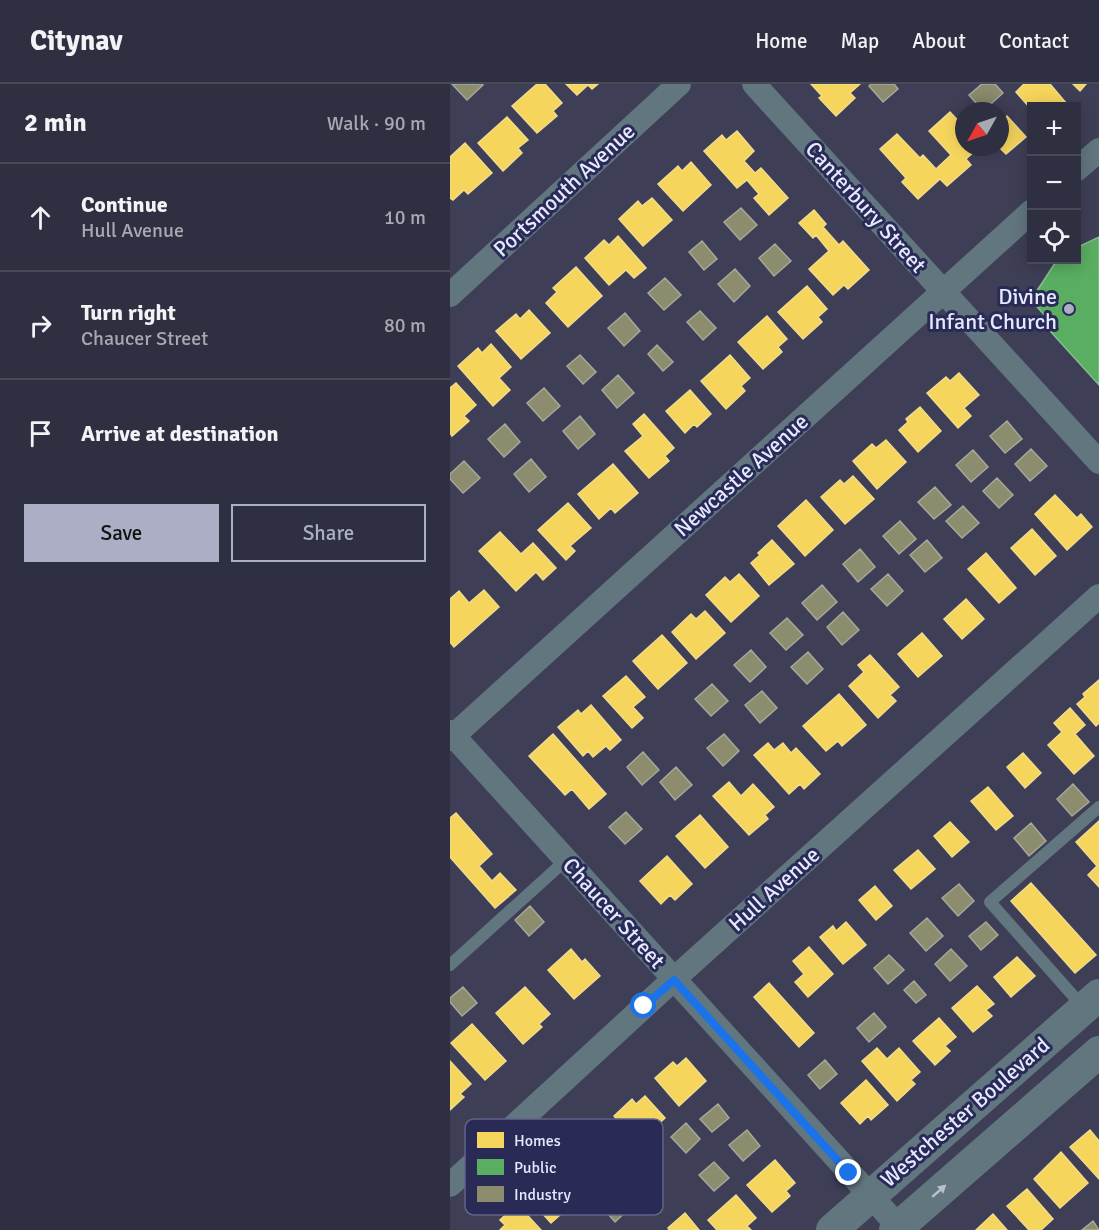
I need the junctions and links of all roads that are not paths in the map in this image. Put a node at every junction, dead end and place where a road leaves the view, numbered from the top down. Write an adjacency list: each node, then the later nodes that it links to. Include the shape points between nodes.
1 (679, 84): 7 (street, Portsmouth Avenue)
2 (754, 84): 6 (street, Canterbury Street)
3 (1099, 150): 4 (street)
4 (1081, 166)
5 (1027, 215): 6 (street, Newcastle Avenue)
6 (943, 291): 8 (street, Canterbury Street); 10 (street, Newcastle Avenue)
7 (450, 295)
8 (1099, 462)
9 (1099, 596): 14 (street, Hull Avenue)
10 (451, 736): 12 (street, Chaucer Street)
11 (1099, 807): 15 (lane, via 990,902)
12 (566, 860): 13 (lane); 14 (street, Chaucer Street)
13 (450, 965)
14 (674, 980): 17 (street, Hull Avenue); 20 (street, Chaucer Street)
15 (1091, 1001): 20 (street, Westchester Boulevard)
16 (1099, 1052): 21 (street, Westchester Boulevard, one-way to 16)
17 (522, 1119)
18 (465, 1171): 19 (street, Hull Avenue)
19 (450, 1185)
20 (870, 1196): 21 (street, Chaucer Street); 22 (street, Westchester Boulevard)
21 (897, 1229)
22 (832, 1230)

